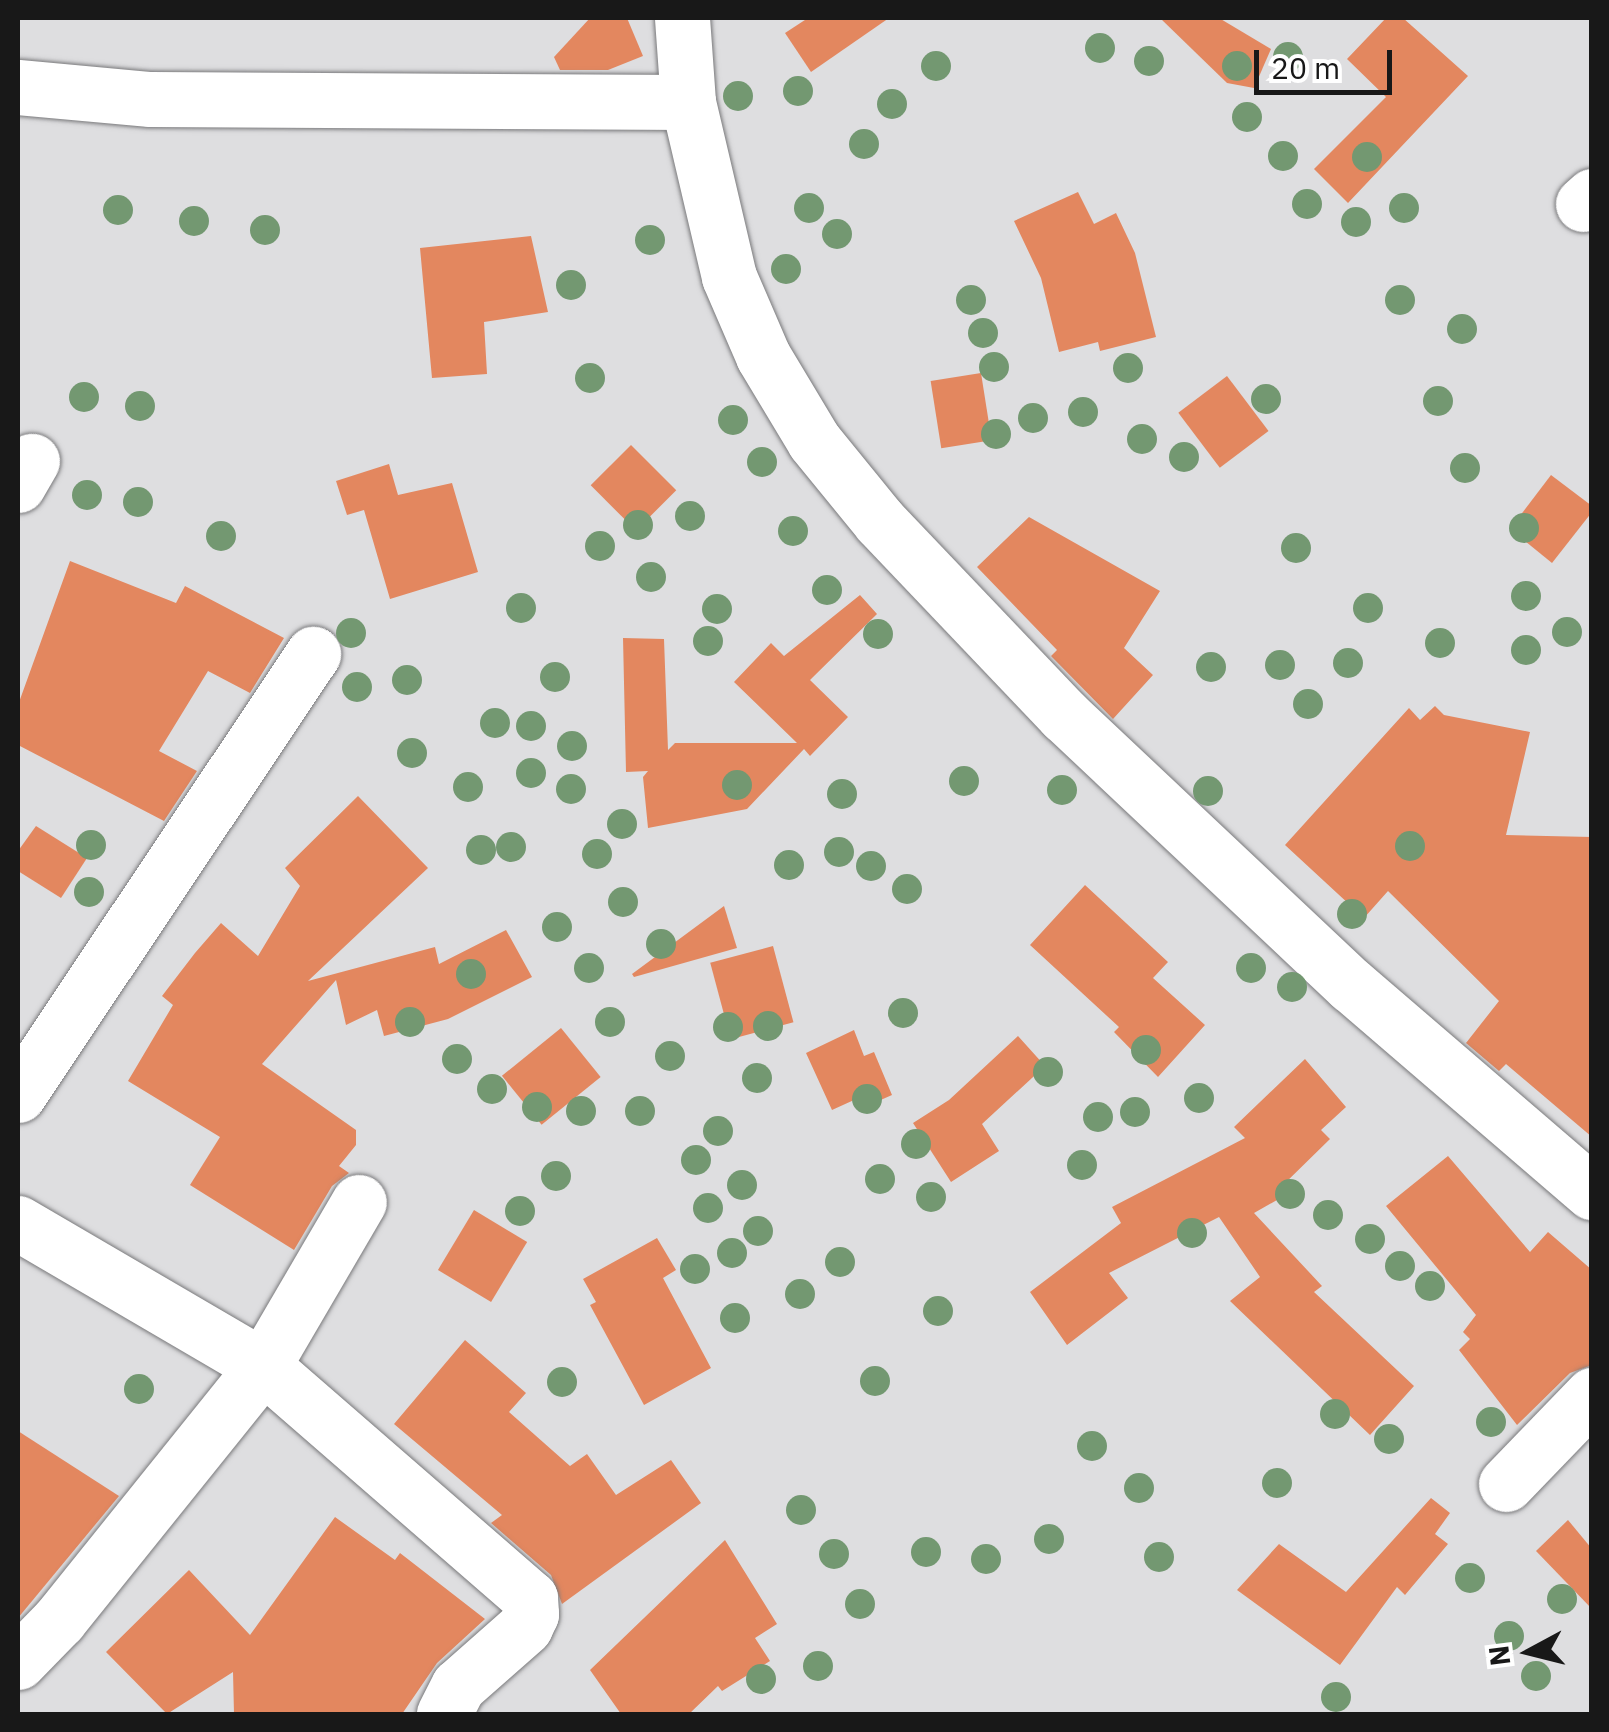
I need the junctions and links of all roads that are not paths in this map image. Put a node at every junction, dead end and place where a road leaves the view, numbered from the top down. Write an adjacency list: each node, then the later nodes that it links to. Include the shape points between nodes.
1 (682, 18): 3 (street)
2 (18, 87): 3 (street, via 150,99)
3 (688, 102): 6 (street, via 730,277 763,356 814,441 880,522 1064,715 1322,958)
4 (313, 654): 5 (street)
5 (18, 1096)
6 (1592, 1192)
7 (359, 1202): 9 (street)
8 (18, 1224): 9 (street)
9 (264, 1366): 12 (street); 13 (street, via 530,1598 525,1626 458,1686)
10 (1592, 1395): 11 (street)
11 (1506, 1484)
12 (18, 1662)
13 (444, 1714)

